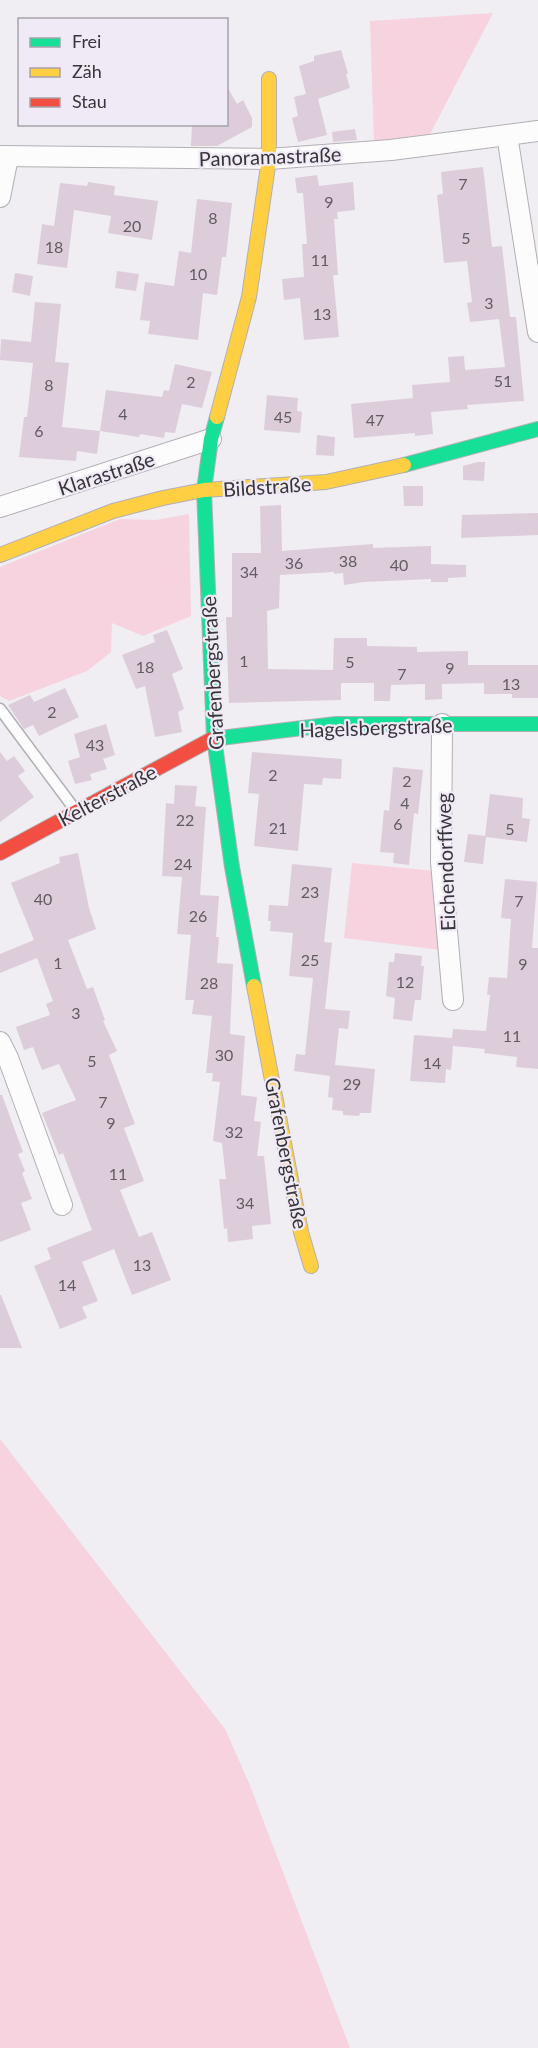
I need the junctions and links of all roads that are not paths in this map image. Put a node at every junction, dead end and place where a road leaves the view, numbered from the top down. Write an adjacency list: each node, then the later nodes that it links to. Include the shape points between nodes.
1 (269, 79): 5 (street, Grafenbergstraße)
2 (538, 131): 3 (street, Panoramastraße)
3 (507, 135): 5 (street, Panoramastraße, via 391,150); 7 (street)
4 (4, 157): 5 (street, Panoramastraße); 6 (street)
5 (269, 159): 9 (street, Grafenbergstraße, via 249,297)
6 (0, 197)
7 (538, 332)
8 (538, 429): 10 (street, Bildstraße, via 326,482)
9 (211, 439): 10 (street, Grafenbergstraße); 11 (street, Klarastraße)
10 (204, 490): 12 (street, Bildstraße, via 113,511); 16 (street, Grafenbergstraße)
11 (0, 507)
12 (0, 555)
13 (0, 709): 17 (lane)
14 (442, 724): 15 (street, Hagelsbergstraße); 16 (street, Hagelsbergstraße, via 336,724); 19 (street, Eichendorffweg, via 441,862)
15 (538, 724)
16 (214, 738): 17 (street, Kelterstraße); 22 (street, Grafenbergstraße, via 232,867 301,1232)
17 (76, 811): 18 (street, Kelterstraße)
18 (0, 853)
19 (453, 1000)
20 (0, 1042): 21 (street)
21 (62, 1205)
22 (311, 1266)

